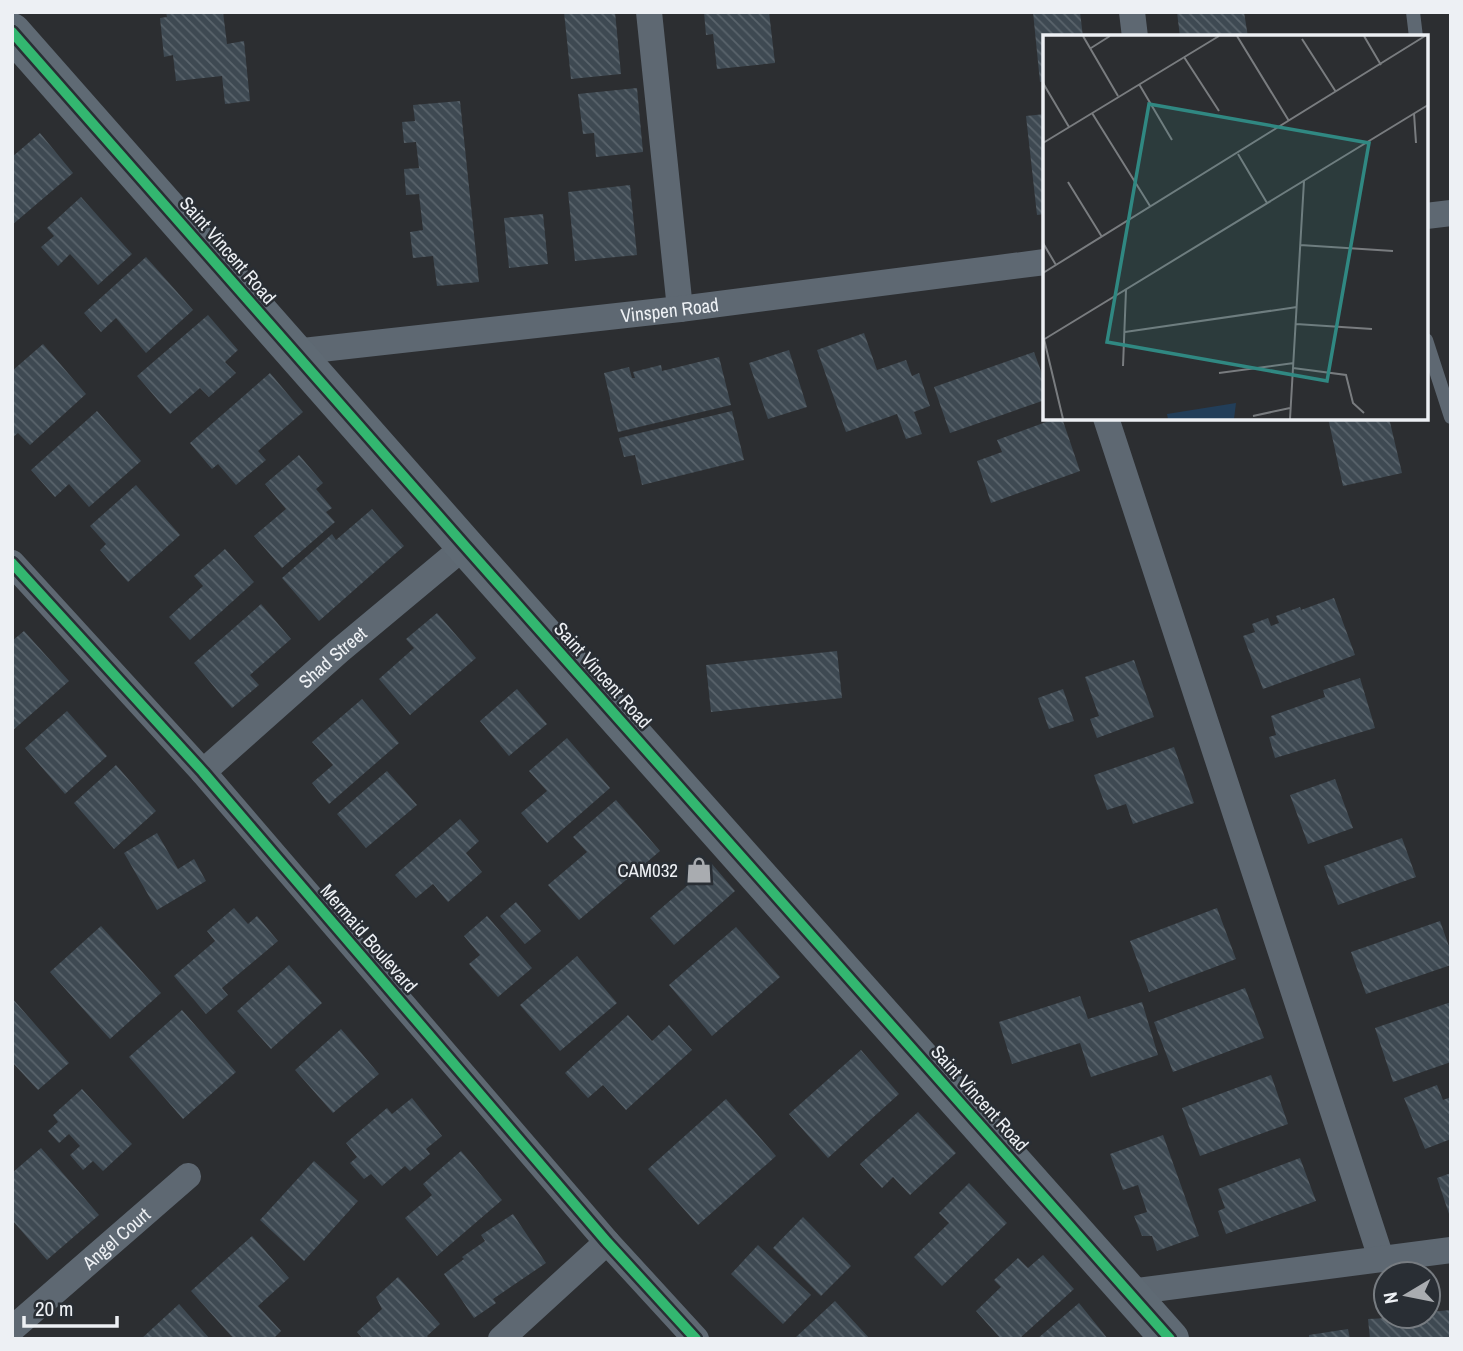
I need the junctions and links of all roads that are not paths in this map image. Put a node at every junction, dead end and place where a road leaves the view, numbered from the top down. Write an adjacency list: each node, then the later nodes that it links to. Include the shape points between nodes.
1 (649, 12): 10 (street)
2 (1132, 12): 5 (street)
3 (1413, 12): 6 (lane)
4 (12, 32): 12 (street, Saint Vincent Road)
5 (1135, 35)
6 (1416, 35)
7 (1451, 213): 8 (street)
8 (1428, 216)
9 (1043, 262): 10 (street, Vinspen Road)
10 (680, 309): 12 (street, Vinspen Road)
11 (1428, 346): 13 (lane)
12 (294, 352): 15 (street, Saint Vincent Road)
13 (1451, 417)
14 (1107, 420): 21 (street)
15 (465, 546): 17 (street, Shad Street); 22 (street, Saint Vincent Road)
16 (12, 563): 17 (street, Mermaid Boulevard)
17 (203, 772): 19 (street, Mermaid Boulevard)
18 (188, 1176): 23 (street, Angel Court)
19 (607, 1242): 24 (street); 25 (street, Mermaid Boulevard)
20 (1451, 1250): 21 (street)
21 (1381, 1258): 22 (street)
22 (1130, 1292): 26 (street, Saint Vincent Road)
23 (12, 1329)
24 (501, 1339)
25 (696, 1339)
26 (1170, 1339)

